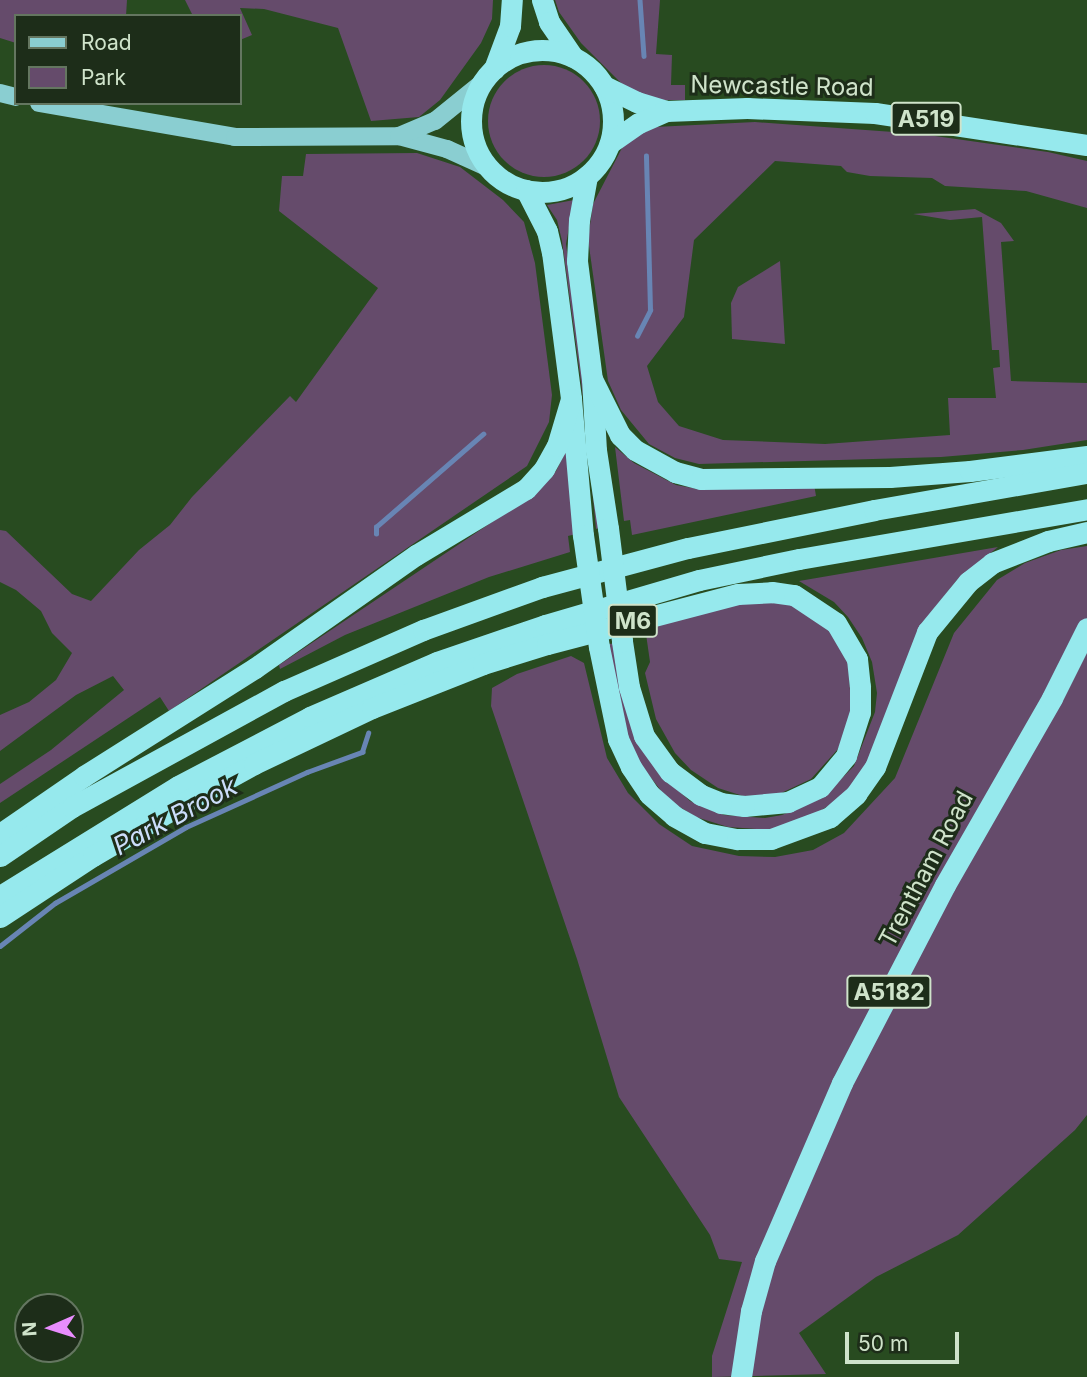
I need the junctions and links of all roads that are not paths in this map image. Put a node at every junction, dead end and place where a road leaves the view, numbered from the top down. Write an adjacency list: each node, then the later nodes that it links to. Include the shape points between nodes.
1 (512, 0): 4 (highway, via 510,26)
2 (542, 0): 3 (highway)
3 (573, 57): 4 (highway, via 553,51 518,54); 5 (highway, via 591,69)
4 (488, 76): 9 (main road, via 435,121); 14 (highway, via 473,107 472,134)
5 (604, 86): 7 (highway, Newcastle Road / A519); 11 (highway, via 613,114)
6 (48, 105): 9 (main road, via 235,137)
7 (666, 111): 10 (highway, Newcastle Road / A519, via 747,108 875,113); 11 (highway, Newcastle Road / A519)
8 (1087, 135): 10 (highway, Newcastle Road / A519)
9 (399, 136): 14 (main road, via 447,149)
10 (1062, 142): 12 (highway, Newcastle Road / A519); 13 (highway, Newcastle Road / A519)
11 (610, 143): 15 (highway)
12 (1087, 145)
13 (1087, 156)
14 (489, 169): 16 (highway)
15 (587, 176): 16 (highway, via 565,189); 17 (highway, M6, via 577,240)
16 (526, 190): 18 (highway, M6, via 547,231 552,252)
17 (592, 379): 19 (highway, M6, via 620,435 635,450 675,472 701,479 890,477); 27 (highway, M6, bridge, via 596,450 608,528 622,641 629,687 644,736 670,772 701,795 721,803 788,802 820,787 846,756 860,712 857,659 836,623 794,595 738,594 547,644 372,708 185,802)
18 (571, 399): 22 (highway, M6, bridge, via 583,535 618,739 649,794 674,816 705,833 751,841 771,839 830,817 856,794 875,767 927,632 968,582 992,563 1048,541); 24 (highway, M6, via 558,446 526,489 416,555 255,668)
19 (1087, 456)
20 (1087, 473): 25 (highway, M6, via 702,545 530,591 423,630 284,691 72,807)
21 (1087, 509): 26 (highway, M6, via 699,580 437,662 310,717 178,786)
22 (1087, 532)
23 (1087, 628): 28 (highway, Trentham Road / A5182, via 842,1083 765,1261 751,1311)
24 (0, 834)
25 (0, 856)
26 (0, 896)
27 (0, 918)
28 (741, 1377)

